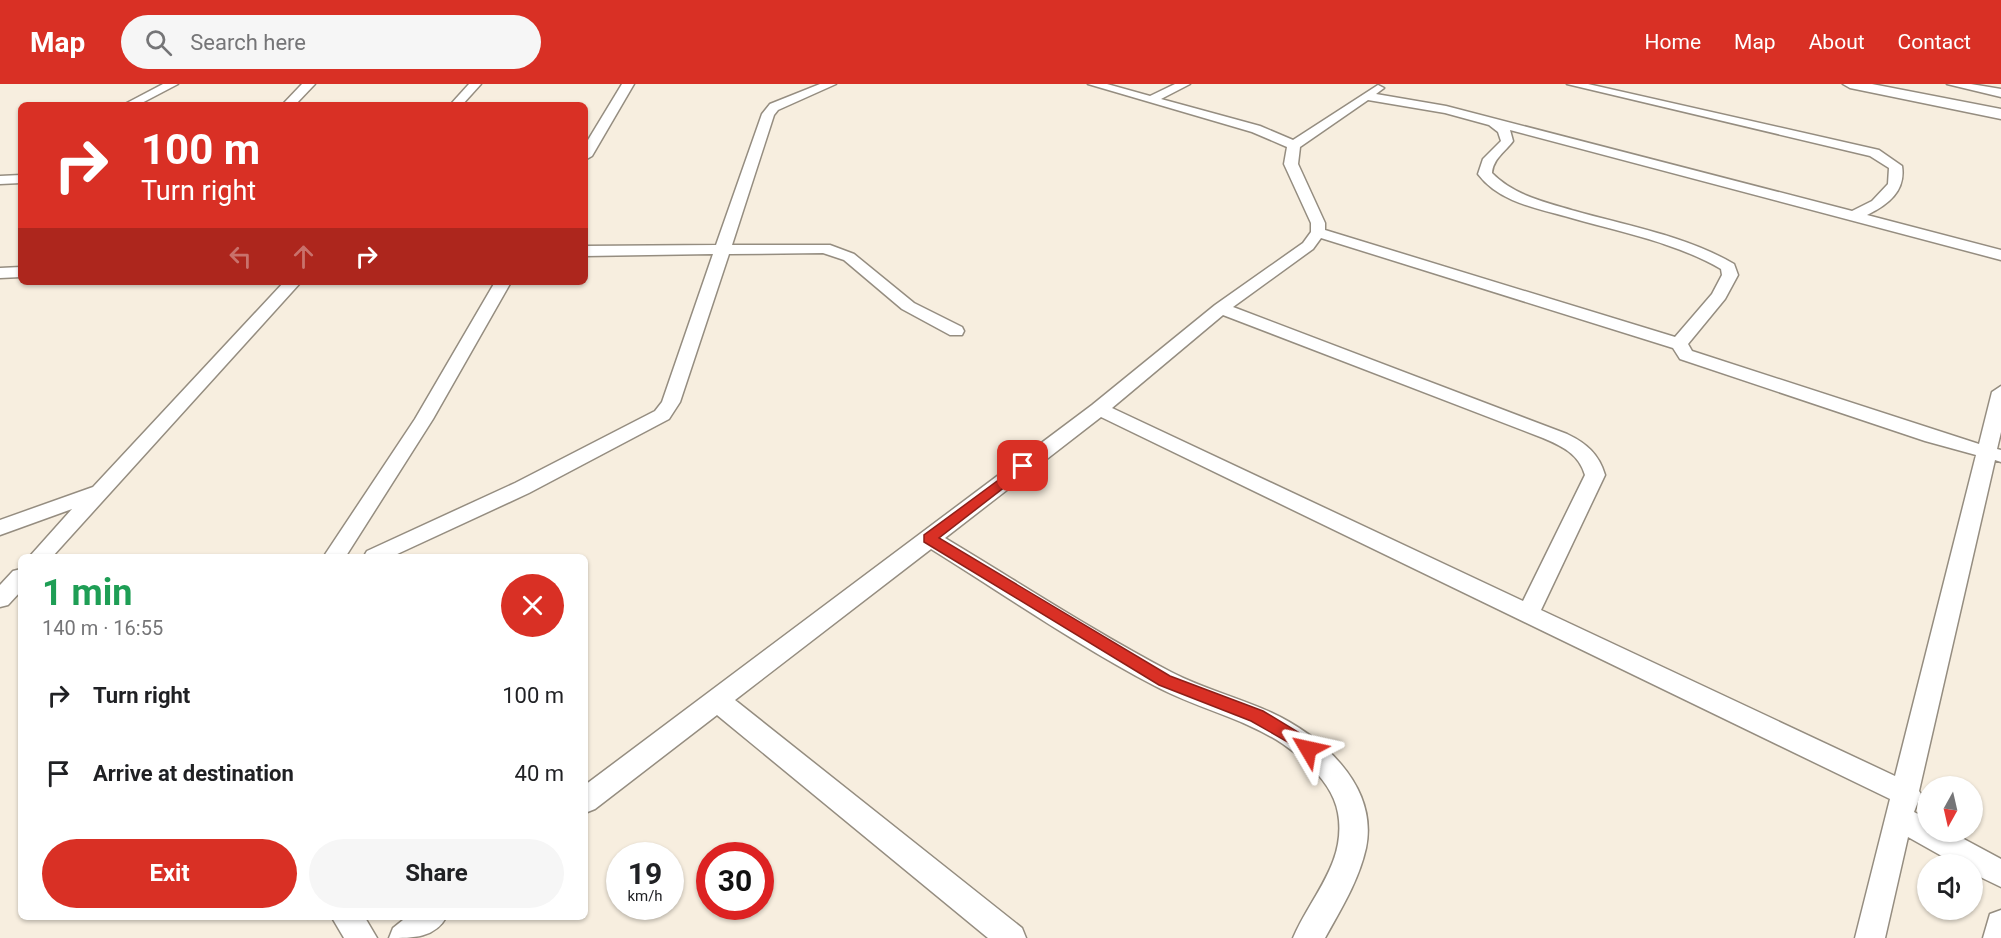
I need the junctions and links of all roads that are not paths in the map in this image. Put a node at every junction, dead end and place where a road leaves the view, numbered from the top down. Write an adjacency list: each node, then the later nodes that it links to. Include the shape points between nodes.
1 (172, 84): 15 (street)
2 (309, 84): 16 (street)
3 (475, 84): 17 (street)
4 (628, 84): 21 (street)
5 (831, 84): 24 (street, via 774,107 768,114)
6 (1094, 84): 14 (street)
7 (1184, 84): 14 (street)
8 (1384, 84): 13 (street)
9 (1573, 84): 22 (street, via 1860,148 1886,159 1898,174 1894,185 1881,203)
10 (1850, 84): 18 (street)
11 (1953, 84): 12 (street)
12 (2001, 93)
13 (1366, 96): 19 (street); 20 (street)
14 (1150, 100): 20 (street, via 1256,129)
15 (135, 102)
16 (291, 102)
17 (459, 102)
18 (2001, 114)
19 (1492, 122): 22 (street); 31 (street, via 1504,131 1508,141 1485,164 1485,174 1500,189 1530,202 1690,248 1728,267 1731,275 1719,296)
20 (1294, 145): 23 (street, via 1291,164 1315,212)
21 (588, 151)
22 (1853, 216): 26 (street)
23 (1318, 232): 29 (street, via 1290,261); 31 (street)
24 (721, 249): 25 (street); 30 (street, via 830,249 856,262 908,306); 40 (street, via 671,402 662,415 522,488)
25 (588, 251)
26 (2001, 255)
27 (290, 285): 35 (street)
28 (501, 285): 39 (street, via 424,419)
29 (1221, 308): 33 (street); 43 (street, via 1530,426 1583,453 1593,465 1594,475)
30 (956, 331)
31 (1678, 344): 34 (street, via 1681,351 1696,360)
32 (2001, 392): 34 (street)
33 (1099, 409): 37 (street); 43 (street)
34 (1994, 454): 46 (street)
35 (104, 489): 36 (street); 38 (street)
36 (0, 528)
37 (929, 538): 44 (street); 54 (street, via 1164,680 1257,716 1292,736 1323,762 1342,785 1352,813 1353,846 1344,873)
38 (42, 554)
39 (336, 554)
40 (379, 554)
41 (18, 580): 42 (street)
42 (0, 599)
43 (1527, 615): 46 (street)
44 (718, 701): 45 (street); 53 (street)
45 (588, 799)
46 (1904, 806): 47 (street); 55 (street)
47 (2001, 874)
48 (349, 920): 51 (street)
49 (427, 920): 52 (street)
50 (2001, 924): 56 (street)
51 (362, 938)
52 (404, 938)
53 (1011, 938)
54 (1308, 938)
55 (1870, 938)
56 (1998, 938)

